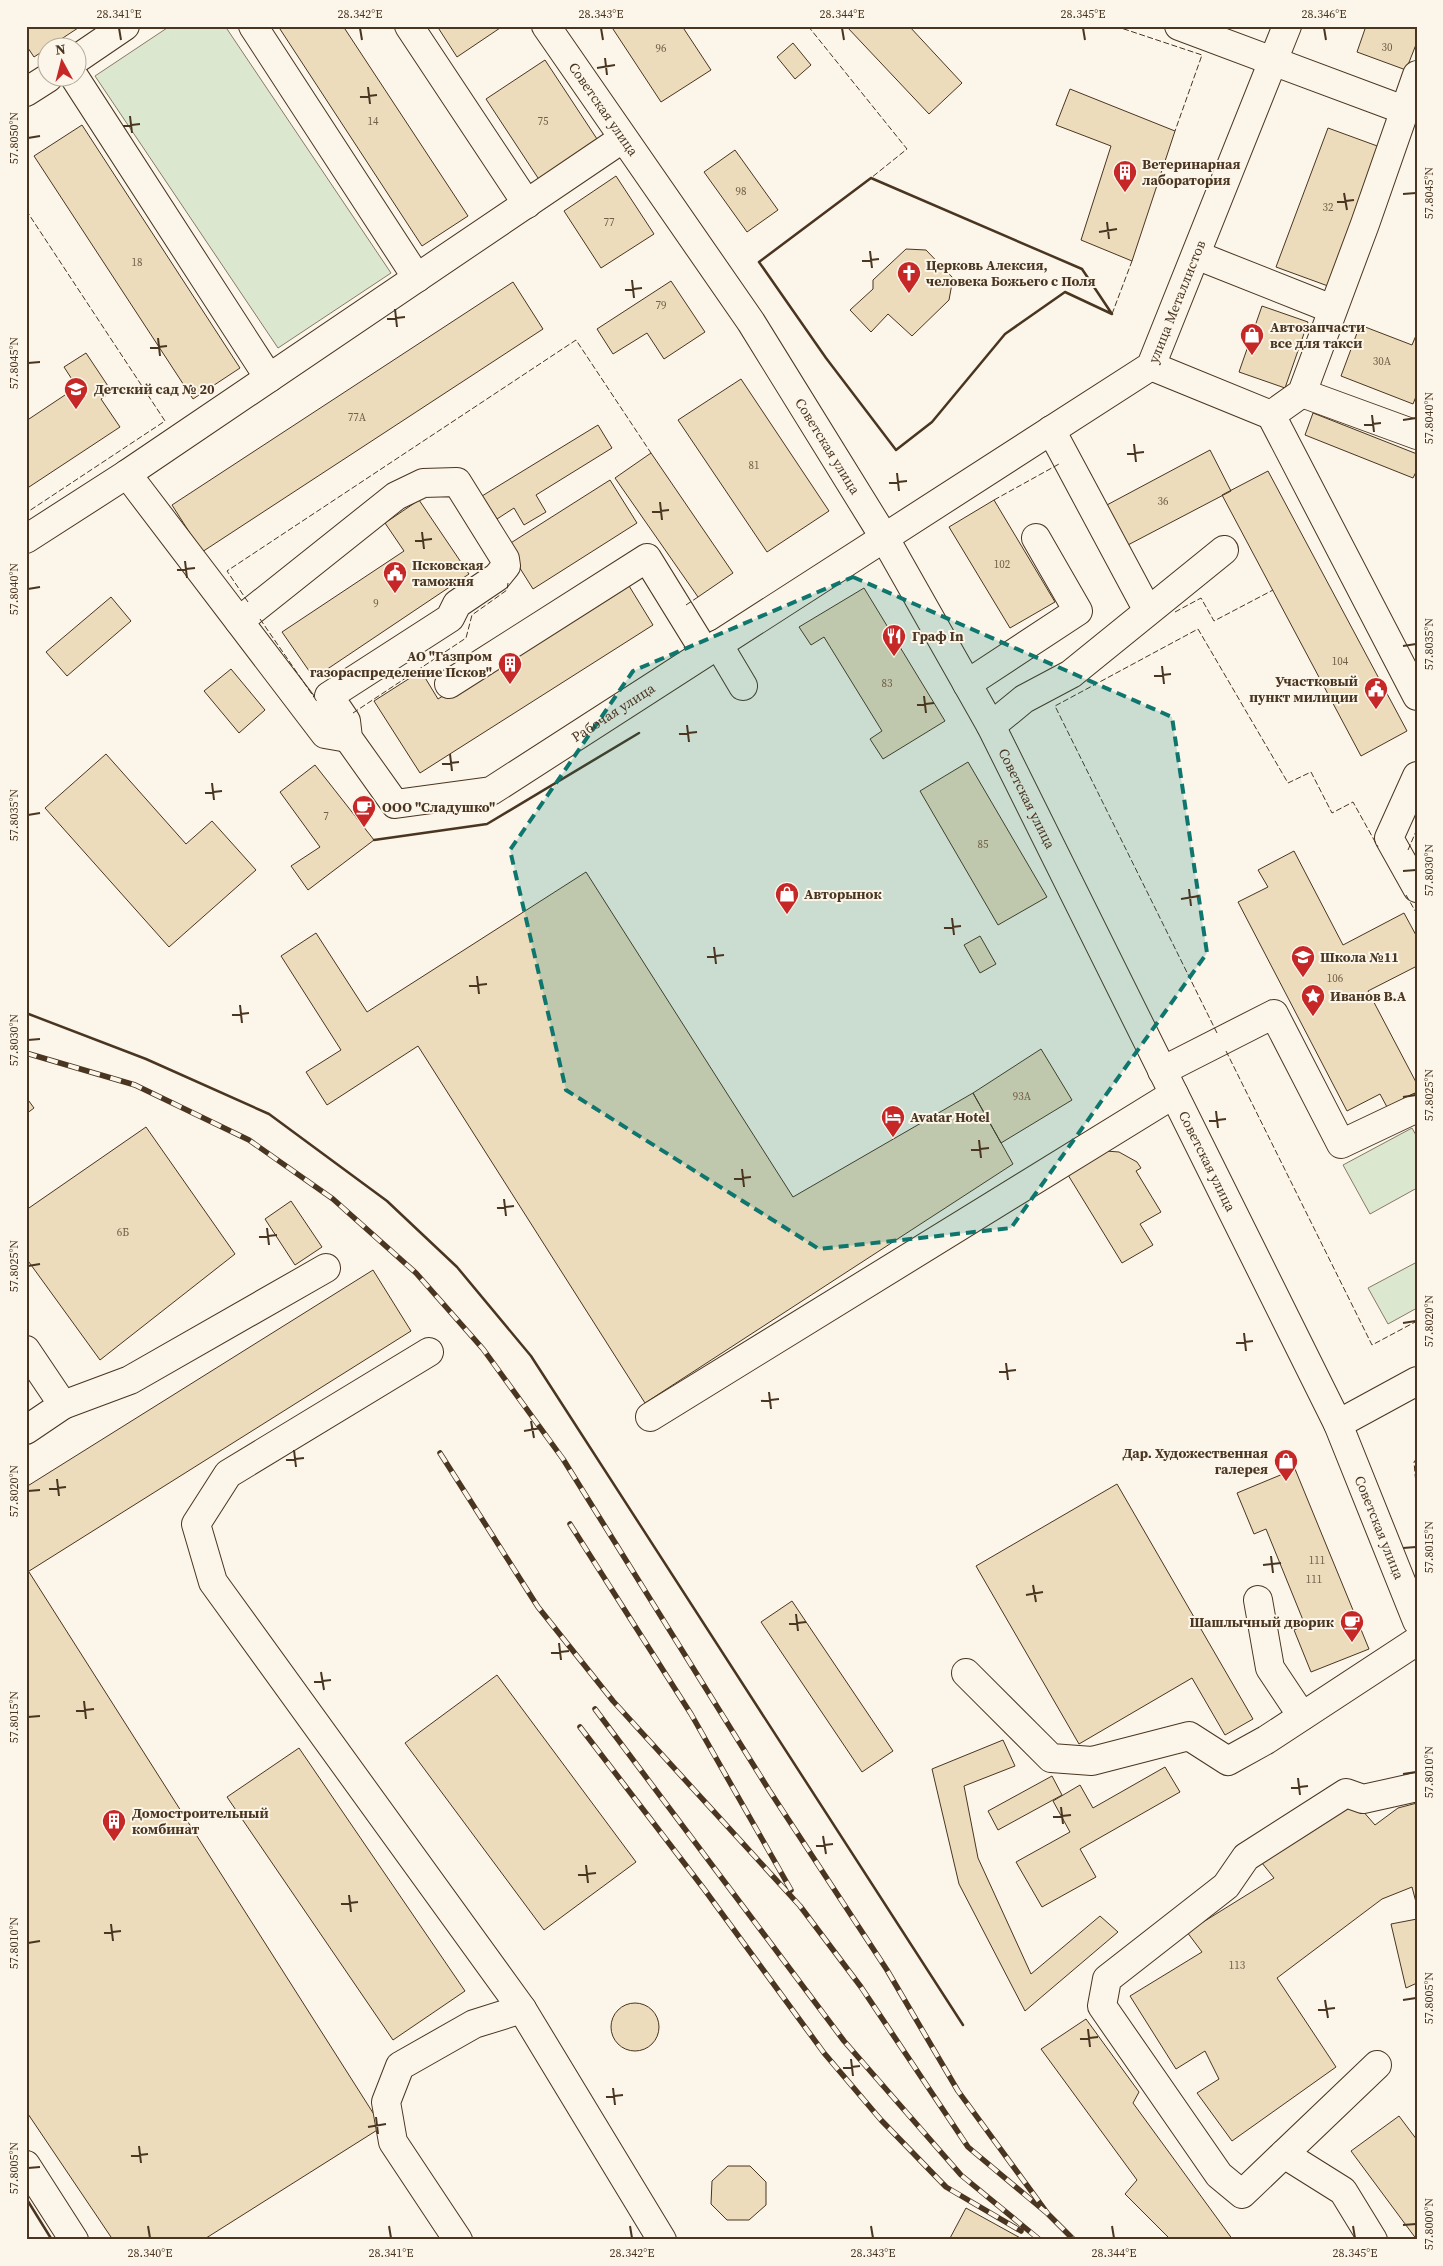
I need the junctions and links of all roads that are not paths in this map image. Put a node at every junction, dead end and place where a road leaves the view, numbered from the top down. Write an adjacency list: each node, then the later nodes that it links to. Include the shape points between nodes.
1 (125, 26): 7 (street)
2 (253, 26): 17 (street)
3 (409, 26): 15 (street)
4 (546, 26): 14 (street, Советская улица)
5 (1179, 26): 8 (street)
6 (1288, 26): 8 (street, улица Металлистов)
7 (88, 51)
8 (1274, 63): 13 (street); 16 (street, улица Металлистов)
9 (1417, 75): 13 (street)
10 (38, 84): 12 (street)
11 (80, 88): 20 (street)
12 (26, 91)
13 (1404, 110): 18 (street)
14 (622, 138): 15 (street); 26 (street, Советская улица, via 752,322)
15 (527, 204): 17 (street)
16 (1196, 255): 18 (street); 19 (street, улица Металлистов)
17 (417, 278): 20 (street)
18 (1332, 309): 21 (street)
19 (1151, 366): 22 (street); 23 (street, улица Металлистов)
20 (269, 378): 25 (street)
21 (1302, 393): 22 (street); 24 (street)
22 (1271, 415): 36 (street)
23 (1051, 430): 26 (street, улица Металлистов); 30 (street)
24 (1417, 435)
25 (127, 474): 28 (street); 31 (street)
26 (884, 537): 32 (street, Рабочая улица); 34 (street, Советская улица)
27 (1036, 538): 34 (street, via 1078,611)
28 (26, 540)
29 (1224, 550): 30 (street)
30 (1148, 611): 37 (street, via 1070,674 1024,699)
31 (239, 621): 38 (street, via 324,734); 38 (street, via 396,496 423,483 457,482 505,559 506,566 497,577 457,604 450,618 329,696 346,721)
32 (711, 648): 33 (street, via 647,558); 35 (street); 38 (street, Рабочая улица, via 491,791 396,804)
33 (449, 684)
34 (967, 684): 37 (street, Советская улица)
35 (743, 686)
36 (1417, 696)
37 (991, 726): 41 (street, Советская улица)
38 (348, 738)
39 (1417, 776): 40 (street, via 1389,838)
40 (1417, 888)
41 (1168, 1082): 42 (street, via 1274,1014 1341,1144); 48 (street); 49 (street, Советская улица)
42 (1416, 1108)
43 (326, 1268): 47 (street, via 130,1380)
44 (26, 1350): 47 (street)
45 (429, 1352): 57 (street, via 228,1474 196,1524 213,1582)
46 (1417, 1381): 49 (street)
47 (63, 1406): 50 (street)
48 (650, 1417)
49 (1338, 1424): 52 (street, Советская улица)
50 (26, 1430)
51 (1258, 1600): 55 (street, via 1270,1668)
52 (1417, 1620)
53 (1417, 1641): 55 (street)
54 (966, 1673): 55 (street, via 1051,1758 1092,1761 1189,1736 1228,1761)
55 (1302, 1716)
56 (1417, 1787): 59 (street, via 1363,1799 1346,1793 1246,1857 1226,1886 1107,1979 1102,2006 1219,2175 1242,2194)
57 (522, 2009): 62 (street, via 474,2024 400,2066 386,2102 393,2142); 63 (street)
58 (1378, 2065): 59 (street)
59 (1284, 2154): 64 (street, via 1343,2192)
60 (26, 2165): 61 (street)
61 (74, 2240)
62 (458, 2240)
63 (662, 2240)
64 (1373, 2240)

